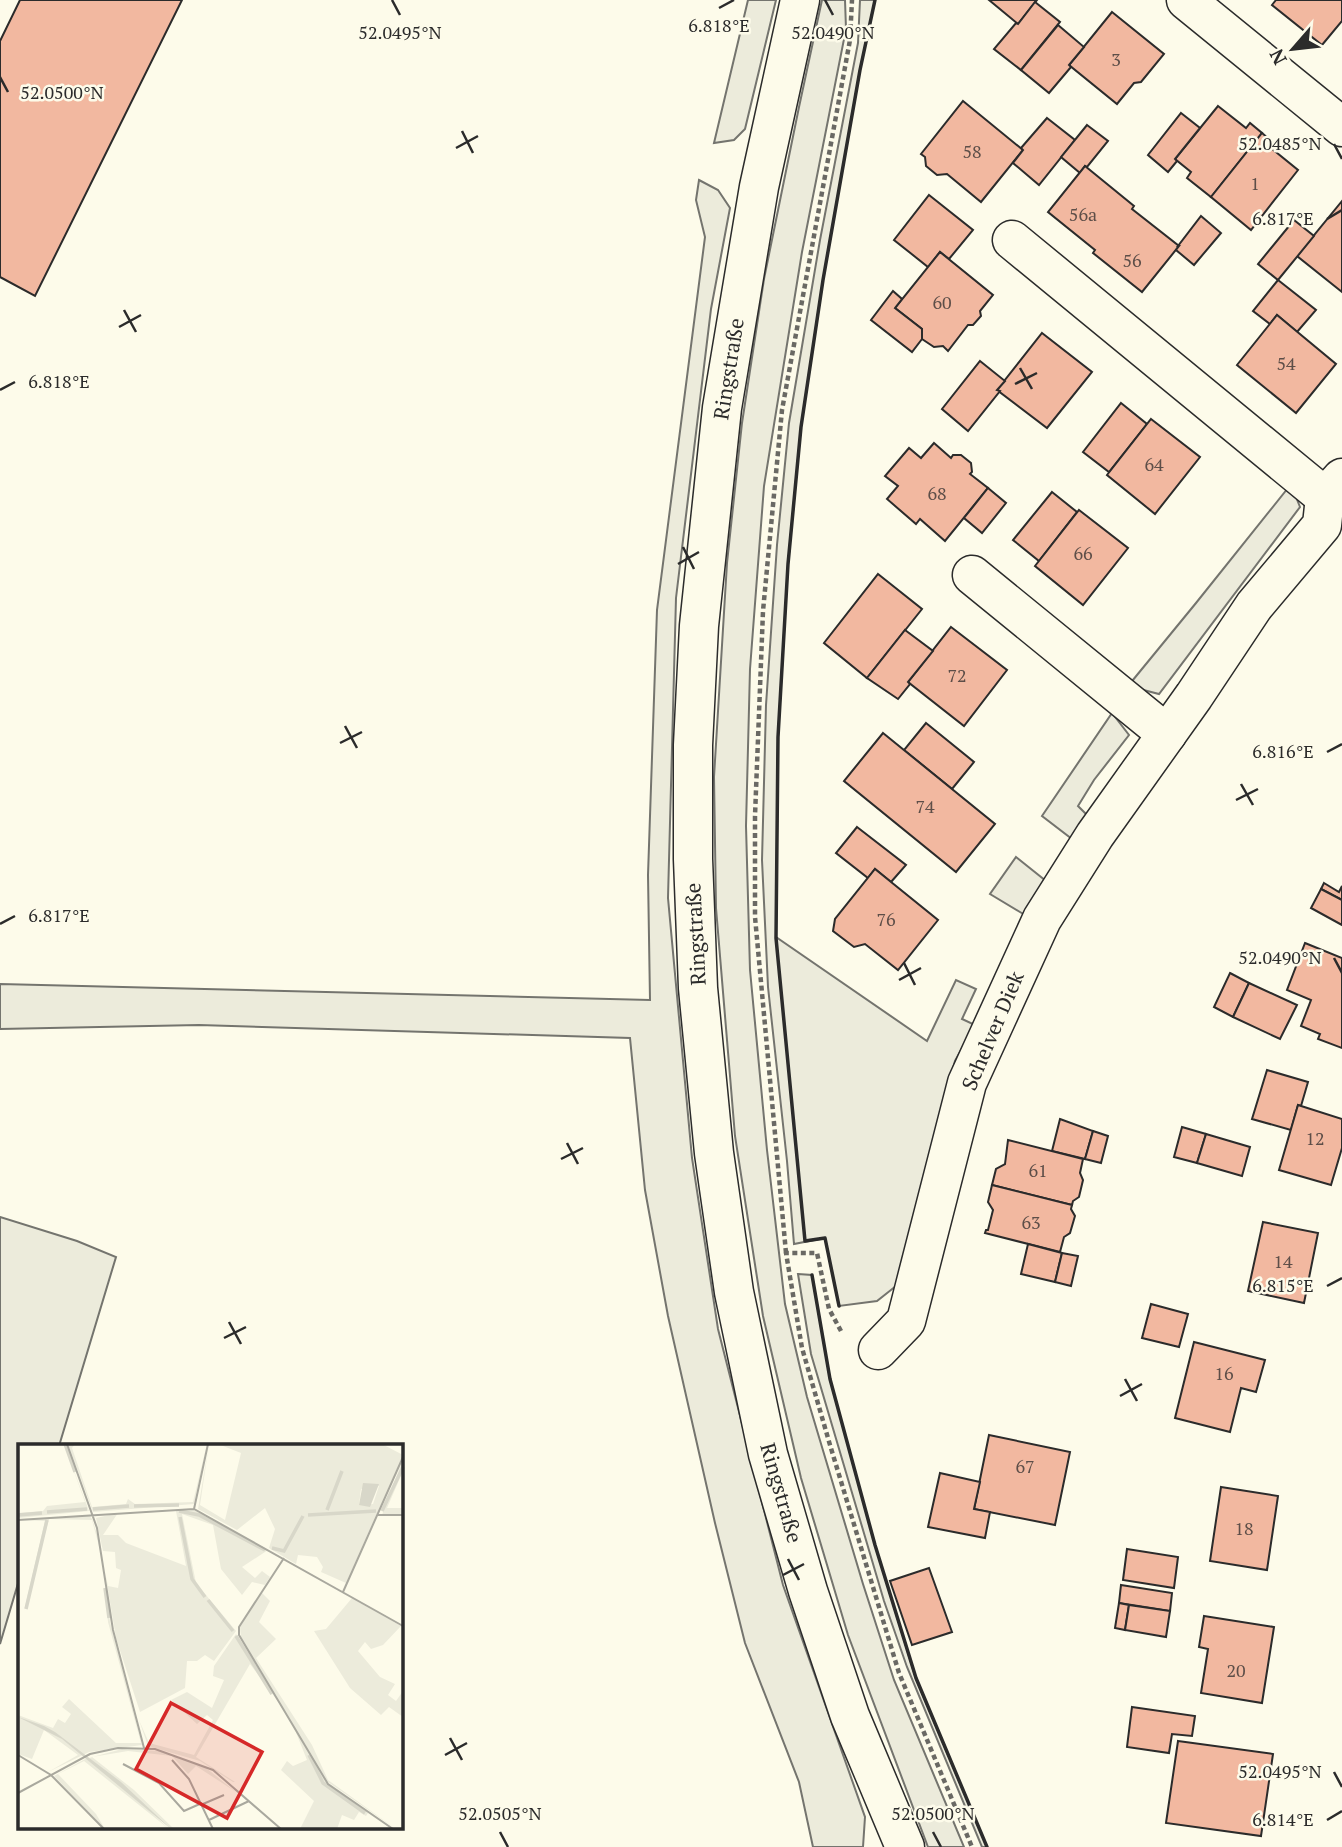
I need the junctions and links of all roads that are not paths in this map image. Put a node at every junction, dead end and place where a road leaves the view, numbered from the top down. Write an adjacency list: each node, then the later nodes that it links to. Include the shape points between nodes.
1 (800, 0): 9 (main road, Ringstraße, via 758,187 726,382 700,613 692,745 698,988 732,1279 768,1454 850,1716)
2 (1200, 4): 3 (main road)
3 (1342, 127)
4 (1012, 240): 5 (main road)
5 (1333, 510): 7 (main road, Schelver Diek, via 1254,606)
6 (972, 575): 7 (main road)
7 (1167, 734): 8 (main road, Schelver Diek, via 1042,919 967,1083 906,1321)
8 (878, 1350)
9 (905, 1847)

